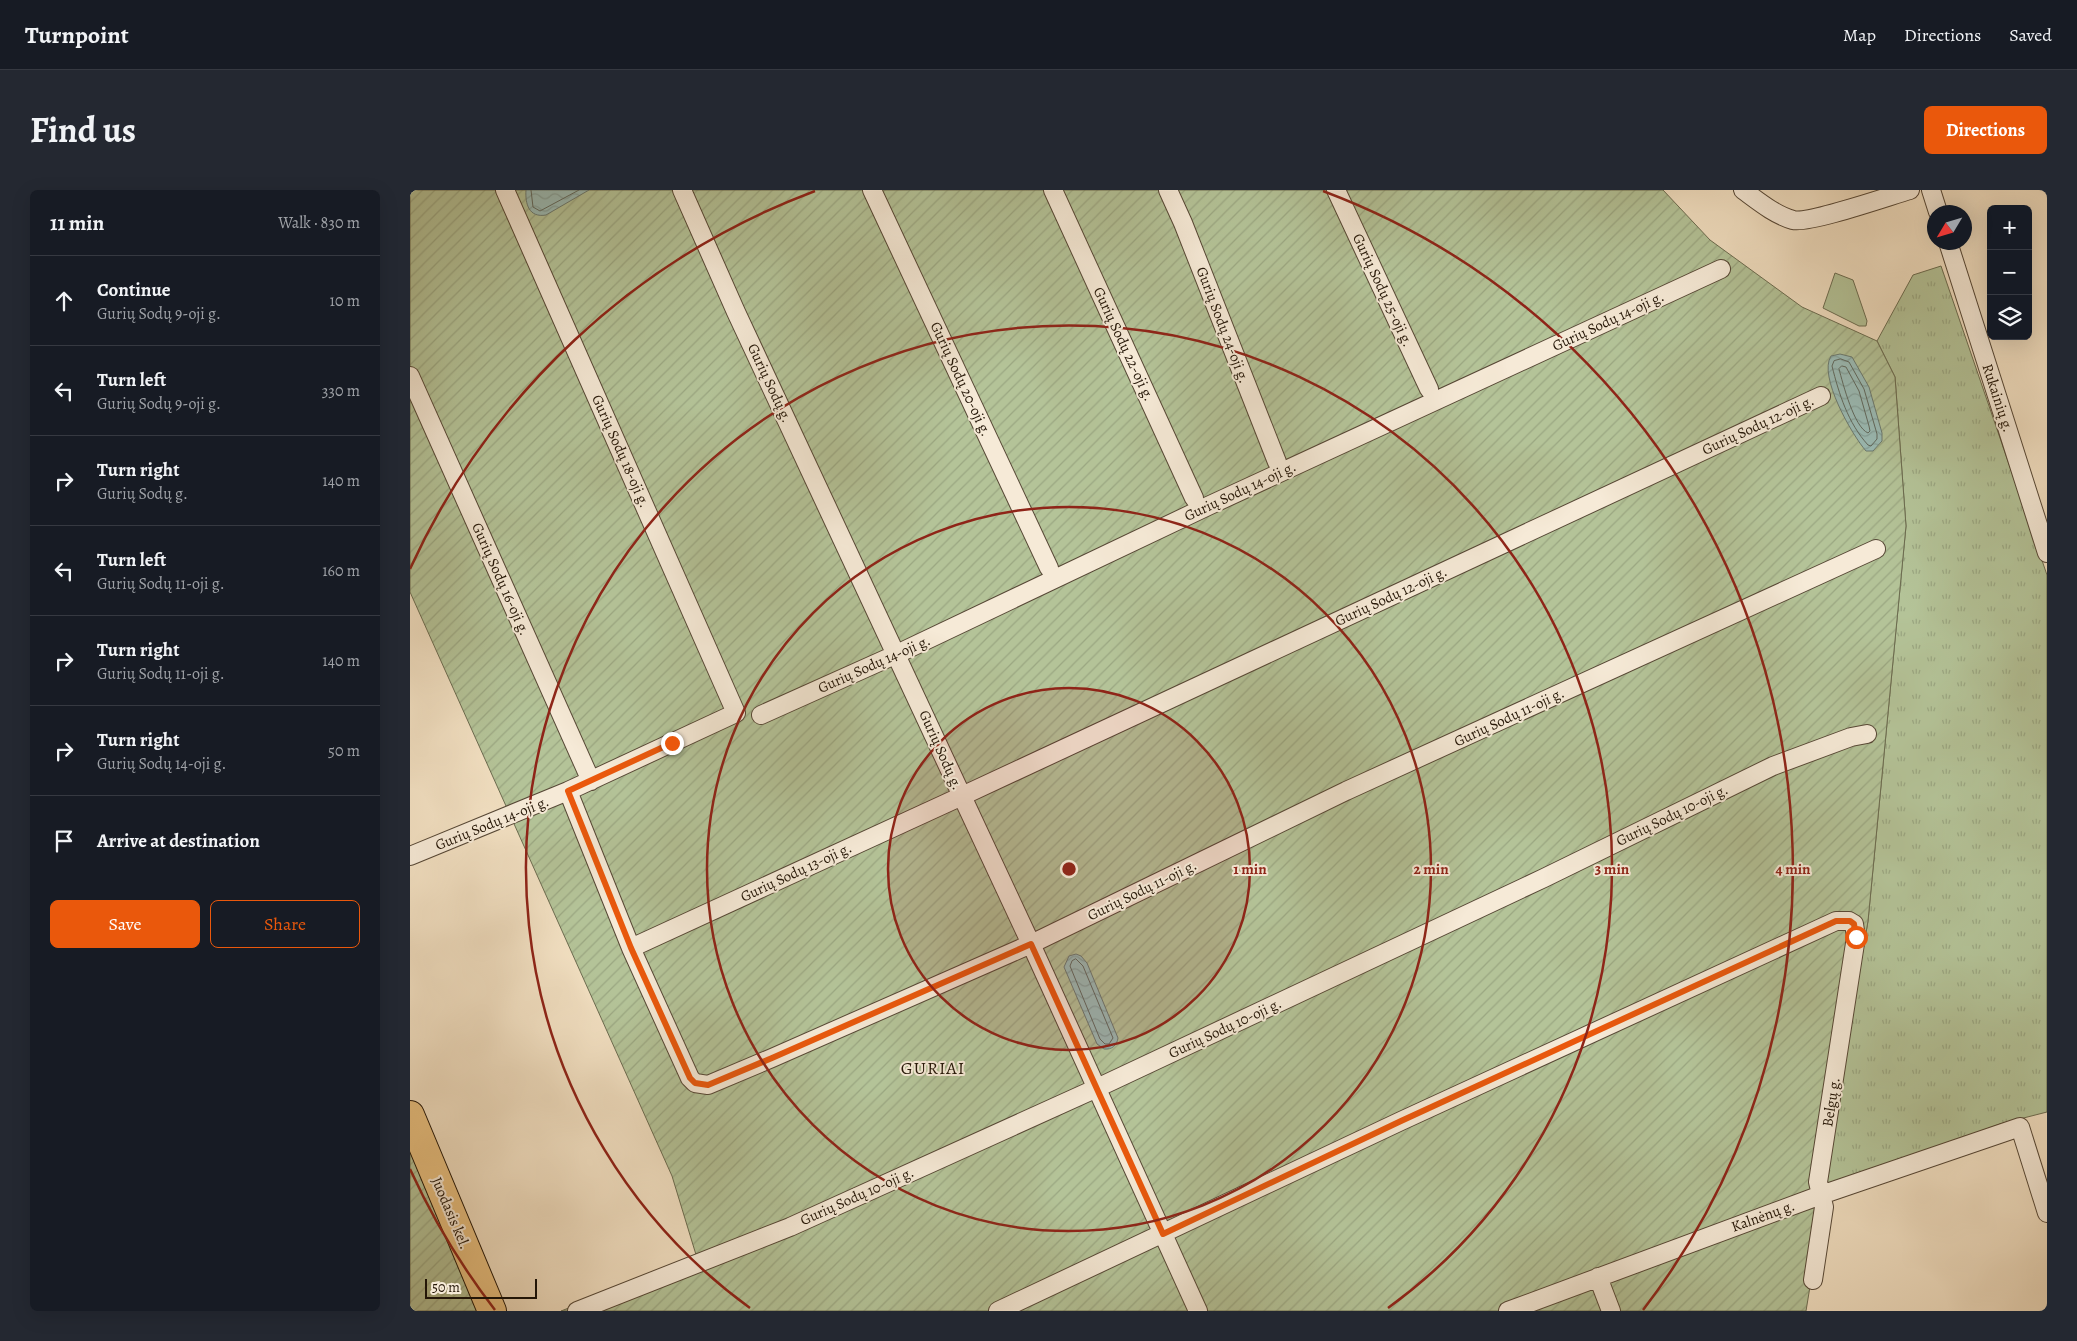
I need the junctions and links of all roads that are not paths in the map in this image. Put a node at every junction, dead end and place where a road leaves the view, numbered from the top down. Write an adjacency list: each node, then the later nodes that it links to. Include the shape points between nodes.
1 (505, 190): 22 (street, Gurių Sodų 18-oji g.)
2 (682, 190): 21 (street, Gurių Sodų g.)
3 (872, 190): 20 (street, Gurių Sodų 20-oji g.)
4 (1053, 190): 17 (street, Gurių Sodų 22-oji g.)
5 (1168, 190): 16 (street, Gurių Sodų 24-oji g.)
6 (1336, 190): 14 (street, Gurių Sodų 25-oji g.)
7 (1743, 190): 8 (street, via 1795,221)
8 (1910, 190)
9 (1931, 190): 10 (street)
10 (1936, 205)
11 (1951, 250): 19 (street, Rukainių g.)
12 (1721, 269): 21 (street, Gurių Sodų 14-oji g.)
13 (410, 376): 25 (street, Gurių Sodų 16-oji g.)
14 (1429, 389)
15 (1821, 396): 27 (street, Gurių Sodų 12-oji g.)
16 (1277, 462)
17 (1194, 498)
18 (1876, 549): 29 (street, Gurių Sodų 11-oji g., via 1346,791)
19 (2047, 553)
20 (1049, 568)
21 (897, 654): 23 (street, Gurių Sodų 14-oji g.); 27 (street, Gurių Sodų g.)
22 (736, 713): 25 (street, Gurių Sodų 14-oji g.)
23 (760, 714)
24 (1867, 734): 31 (street, Gurių Sodų 10-oji g., via 1851,736 1773,766)
25 (591, 781): 26 (street, Gurių Sodų 14-oji g.)
26 (568, 791): 28 (street, Gurių Sodų 14-oji g.); 30 (street, Gurių Sodų 11-oji g.)
27 (962, 796): 29 (street, Gurių Sodų g.); 30 (street, Gurių Sodų 13-oji g.)
28 (410, 856)
29 (1031, 944): 30 (street, Gurių Sodų 11-oji g., via 708,1085 695,1083 690,1078); 31 (street, Gurių Sodų g.)
30 (631, 948)
31 (1097, 1088): 35 (street, Gurių Sodų g.); 39 (street, Gurių Sodų 10-oji g., via 790,1227)
32 (410, 1115): 38 (main road, Juodasis kel.)
33 (1821, 1195): 34 (street, Kalnėnų g., via 2020,1127); 35 (street, Belgų g., via 1818,1182 1856,937 1854,924 1850,921 1836,921); 36 (street, Kalnėnų g.); 37 (street, Belgų g., via 1824,1207)
34 (2047, 1213)
35 (1163, 1234): 40 (street); 41 (street, Gurių Sodų g.)
36 (1598, 1277): 42 (street, Kalnėnų g.); 43 (street)
37 (1813, 1280)
38 (492, 1311)
39 (577, 1311)
40 (998, 1311)
41 (1198, 1311)
42 (1508, 1311)
43 (1611, 1311)

